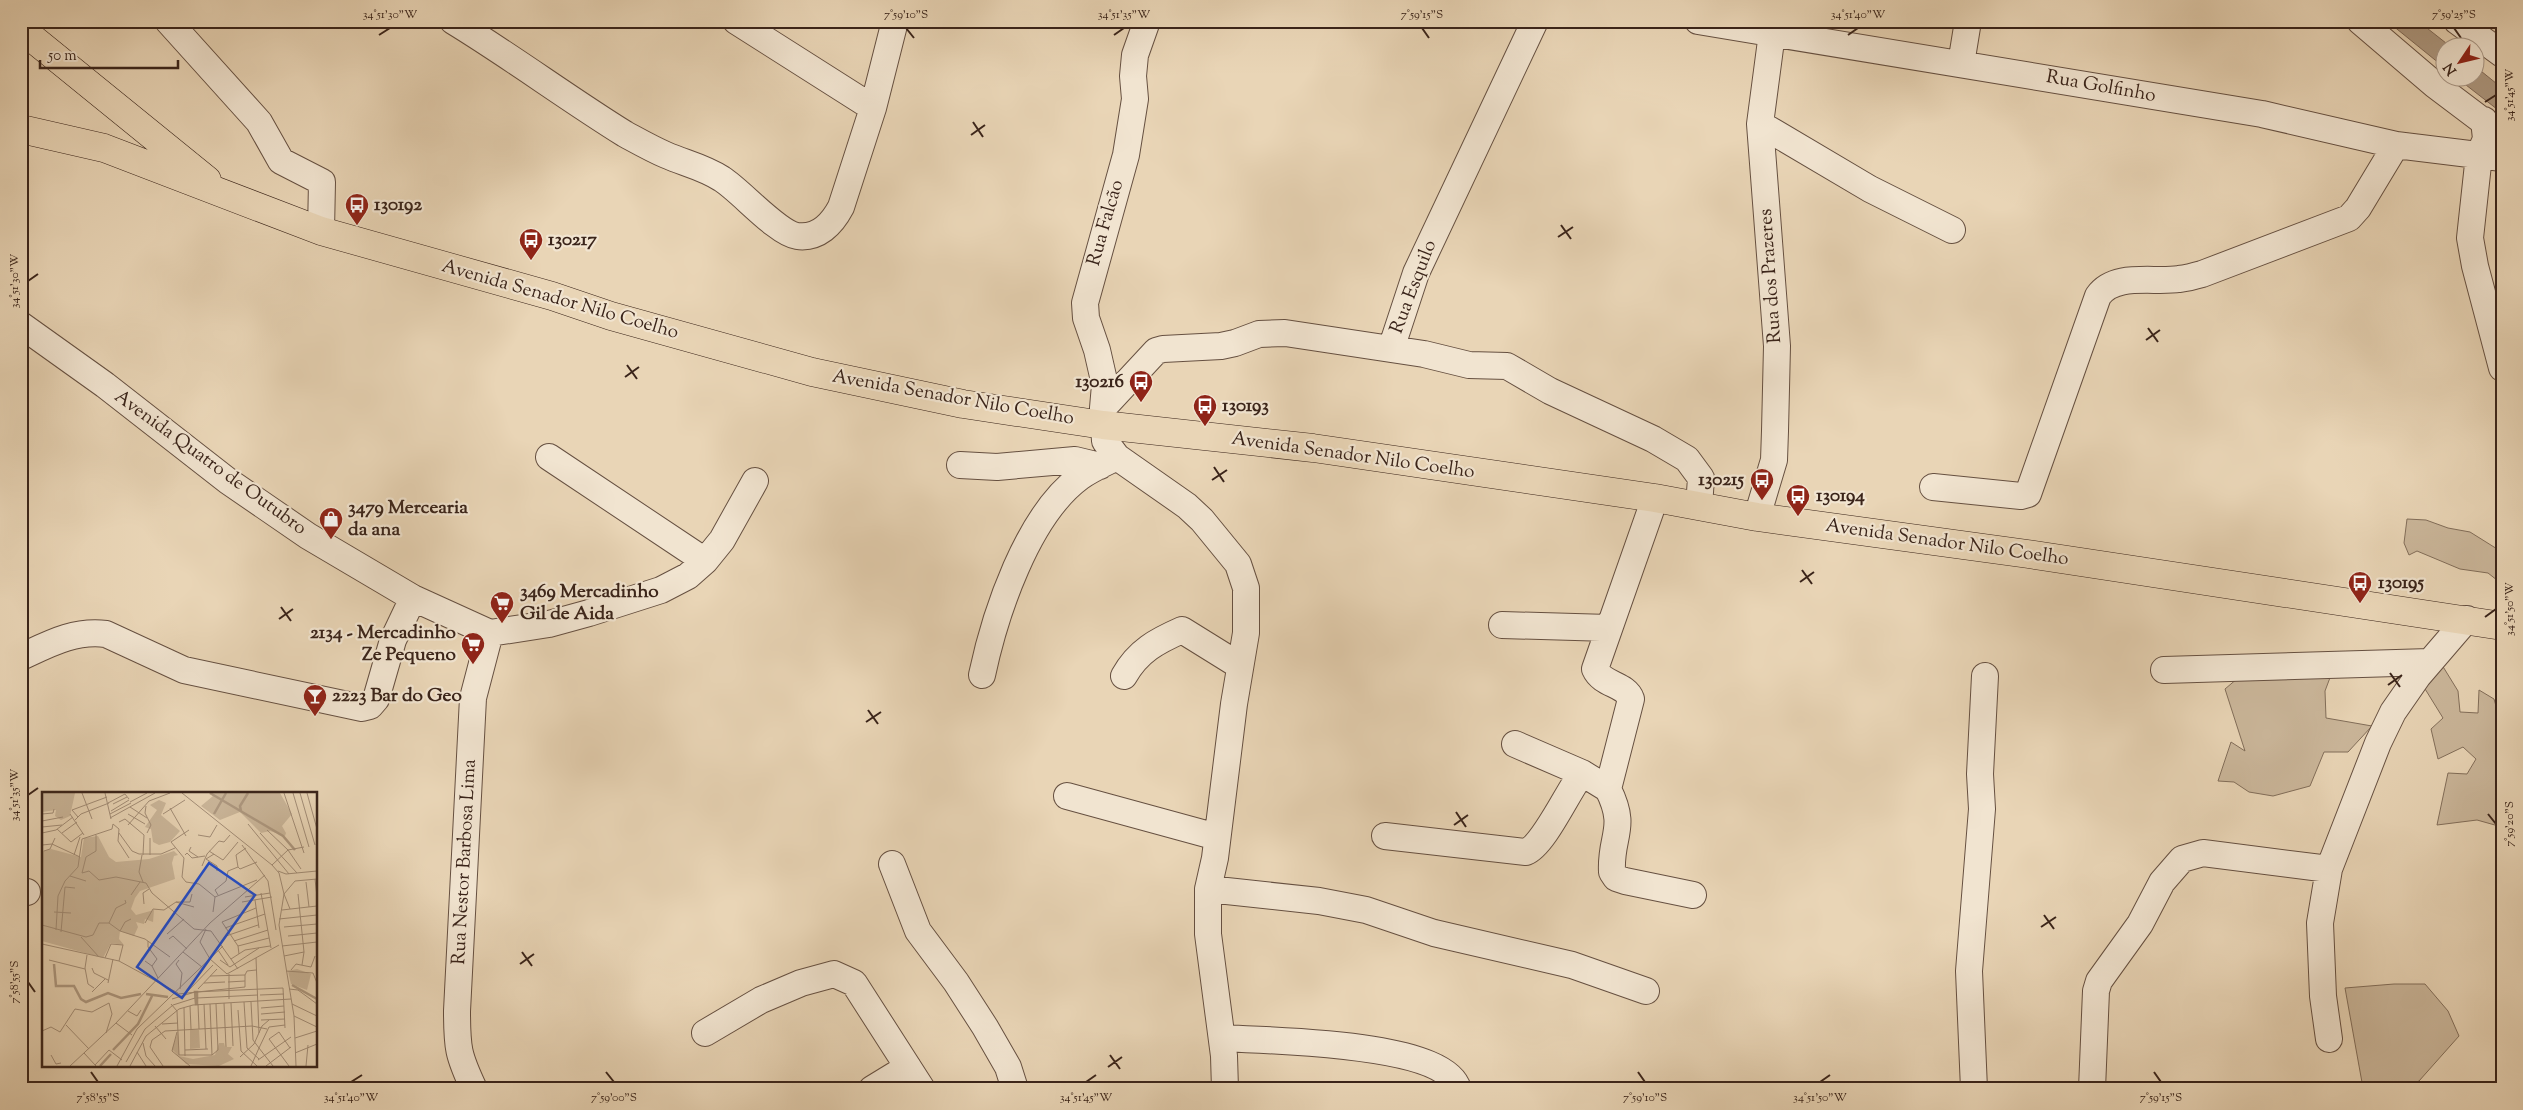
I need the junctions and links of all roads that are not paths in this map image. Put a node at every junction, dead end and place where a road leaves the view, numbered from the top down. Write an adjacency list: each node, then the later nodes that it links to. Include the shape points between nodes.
1 (168, 21): 23 (street, via 259,122 281,161 322,182)
2 (453, 21): 15 (street, via 627,134 665,155 710,171 795,236 815,235 835,218)
3 (736, 21): 15 (street)
4 (895, 21): 15 (street)
5 (1147, 21): 27 (street, Rua Falcão, via 1135,55 1135,99 1126,155 1085,303 1086,318 1105,385)
6 (1535, 21): 25 (street, Rua Esquilo, via 1416,273)
7 (1698, 21): 12 (street, Rua Golfinho)
8 (1968, 21): 14 (street)
9 (2360, 21): 17 (street, via 2434,85)
10 (2457, 21): 13 (street)
11 (21, 29): 21 (main road, Avenida Senador Nilo Coelho)
12 (1772, 33): 14 (street, Rua Golfinho); 16 (street, Rua dos Prazeres)
13 (2502, 54)
14 (1961, 64): 19 (street, Rua Golfinho, via 2262,114)
15 (873, 108)
16 (1760, 124): 22 (street, via 1870,189); 35 (street, Rua dos Prazeres, via 1777,346 1774,460)
17 (2493, 128): 20 (street, via 2486,139)
18 (21, 129): 21 (main road, Avenida Senador Nilo Coelho, via 104,148)
19 (2396, 145): 20 (street, Rua Golfinho); 32 (street, via 2349,218 2202,274 2179,280 2128,281 2102,290 2028,494 2020,496)
20 (2490, 157): 26 (street, via 2470,238)
21 (226, 195): 23 (main road, Avenida Senador Nilo Coelho)
22 (1952, 230)
23 (321, 231): 27 (main road, Avenida Senador Nilo Coelho, via 812,372 963,404)
24 (21, 325): 37 (street, Avenida Quatro de Outubro, via 105,385 228,481 308,536)
25 (1391, 349): 27 (street, Rua Esquilo, via 1285,333 1259,334 1221,346 1163,349 1152,354); 34 (street, via 1469,365 1507,366 1653,439 1687,459 1701,478)
26 (2502, 368)
27 (1103, 416): 29 (street); 33 (main road, Avenida Senador Nilo Coelho)
28 (549, 457): 36 (street)
29 (1109, 461): 30 (street, via 1075,460 997,467); 45 (street, via 1187,506 1238,564 1246,588 1248,614); 47 (street, via 1080,477 1060,496 1026,547 991,631)
30 (960, 465)
31 (754, 481): 36 (street, via 722,540)
32 (1933, 487)
33 (1655, 498): 34 (main road, Avenida Senador Nilo Coelho); 41 (street)
34 (1699, 506): 35 (main road, Avenida Senador Nilo Coelho)
35 (1757, 518): 38 (main road, Avenida Senador Nilo Coelho, via 2028,554)
36 (705, 561): 42 (street, via 688,576 661,590 549,624)
37 (413, 598): 42 (street, Avenida Quatro de Outubro); 43 (street, via 393,640 376,699 370,706 362,708 184,670 106,634 94,632 64,637)
38 (2467, 620): 40 (main road, Avenida Senador Nilo Coelho); 44 (street)
39 (1502, 625): 41 (street)
40 (2502, 626)
41 (1609, 628): 52 (street, via 1595,670 1631,699)
42 (490, 633): 65 (street, Rua Nestor Barbosa Lima, via 473,698 457,1011 460,1061)
43 (21, 657)
44 (2430, 662): 46 (street); 57 (street, via 2389,720)
45 (1240, 666): 48 (street, via 1182,630 1142,651); 55 (street)
46 (2164, 670)
47 (982, 675)
48 (1124, 676)
49 (1985, 676): 70 (street, via 1981,829 1969,971)
50 (1515, 744): 51 (street)
51 (1582, 773): 52 (street); 54 (street, via 1540,840 1526,852)
52 (1608, 789): 59 (street, via 1618,813 1612,866 1616,878)
53 (1067, 796): 55 (street)
54 (1385, 836)
55 (1217, 837): 58 (street)
56 (892, 864): 67 (street, via 918,931 985,1027 1008,1067)
57 (2329, 869): 63 (street, via 2320,923); 71 (street, via 2203,853 2176,863 2140,924 2099,981)
58 (1208, 889): 60 (street, via 1319,901 1366,910 1434,933 1572,965); 62 (street, via 1208,934)
59 (1693, 895)
60 (1646, 990)
61 (705, 1033): 64 (street, via 761,1000 801,983 834,974 854,983)
62 (1222, 1038): 68 (street); 69 (street, via 1371,1048 1440,1068 1451,1075)
63 (2328, 1039)
64 (915, 1078): 66 (street)
65 (471, 1088)
66 (872, 1089)
67 (1015, 1089)
68 (1225, 1089)
69 (1458, 1089)
70 (1974, 1089)
71 (2092, 1089)

